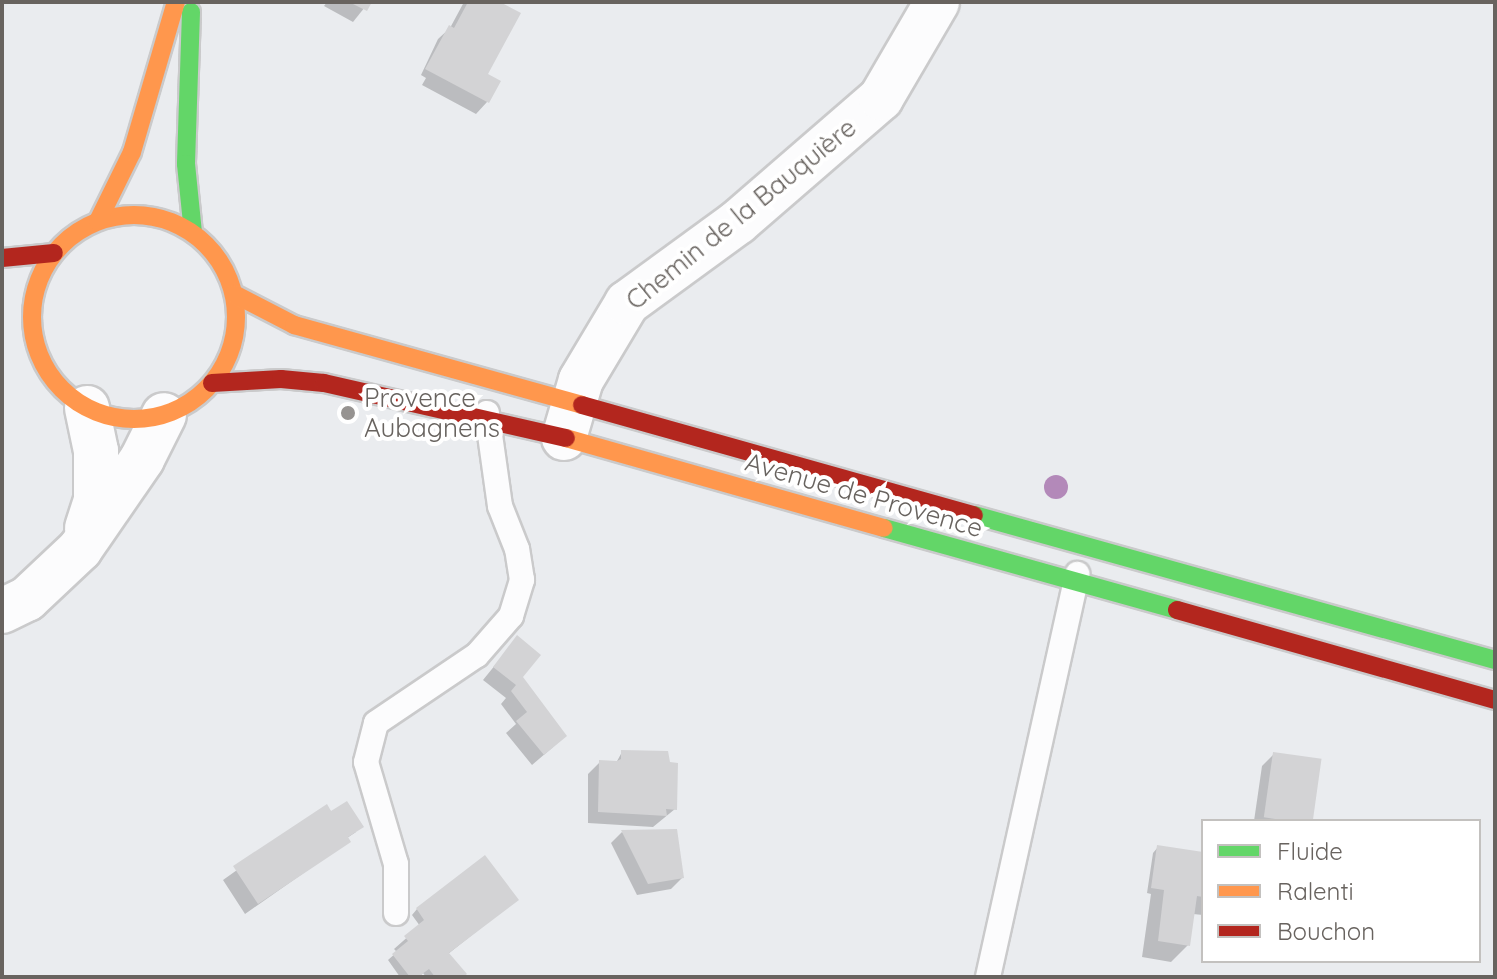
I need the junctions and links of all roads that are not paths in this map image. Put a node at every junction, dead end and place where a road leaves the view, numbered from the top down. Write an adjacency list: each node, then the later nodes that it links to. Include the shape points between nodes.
1 (176, 2): 4 (main road, via 132,152)
2 (191, 2): 5 (main road, via 186,164)
3 (937, 2): 15 (street, Chemin de la Bauquière, via 881,98 738,222 627,303 581,380)
4 (98, 221): 5 (main road, via 130,215 163,219); 6 (main road)
5 (193, 233): 8 (main road, via 211,250)
6 (54, 253): 7 (main road); 10 (main road, via 38,280 31,310)
7 (2, 258)
8 (234, 294): 11 (main road, Avenue de Provence, via 294,325); 12 (main road, via 236,326 228,357)
9 (10, 329): 10 (main road)
10 (34, 341): 13 (main road, via 45,369 63,392)
11 (492, 379): 15 (main road, Avenue de Provence); 16 (lane)
12 (212, 383): 14 (main road, via 190,403); 16 (main road, Avenue de Provence, via 324,383)
13 (87, 408): 14 (main road, via 137,420); 18 (street, via 96,451 96,501)
14 (164, 415): 18 (street, via 142,459)
15 (569, 419): 16 (main road, Avenue de Provence); 17 (main road, Avenue de Provence); 19 (main road, Avenue de Provence)
16 (486, 420): 23 (lane, via 500,506 517,549 522,580 511,616 477,655 376,723 366,762 396,864)
17 (1081, 544): 19 (lane); 21 (main road, Avenue de Provence)
18 (80, 549): 20 (street, via 27,599)
19 (1076, 582): 22 (main road, Avenue de Provence); 24 (lane)
20 (2, 611)
21 (1495, 660)
22 (1495, 700)
23 (396, 913)
24 (988, 977)

